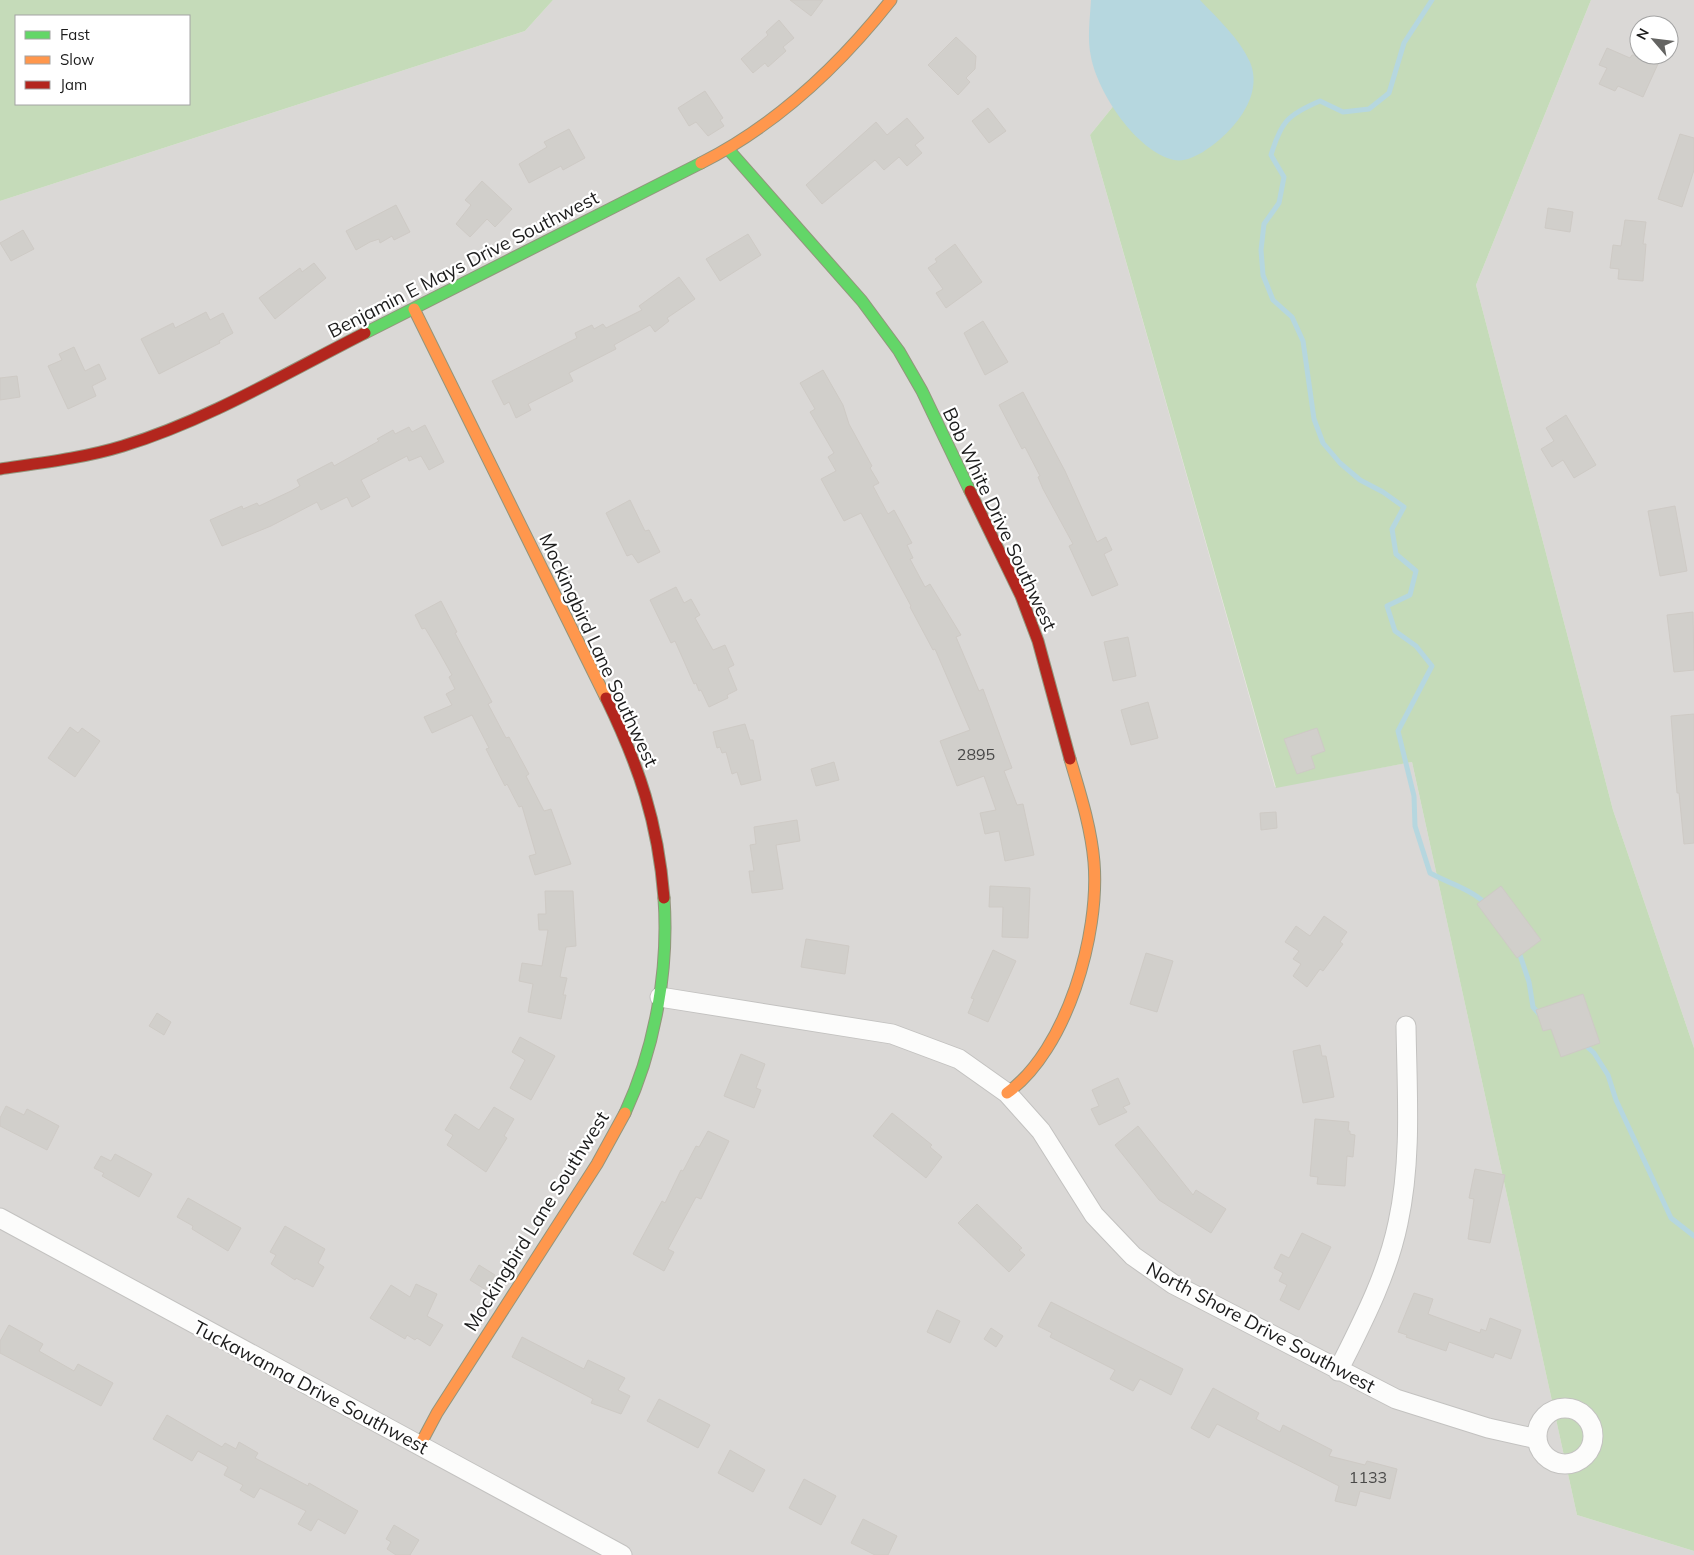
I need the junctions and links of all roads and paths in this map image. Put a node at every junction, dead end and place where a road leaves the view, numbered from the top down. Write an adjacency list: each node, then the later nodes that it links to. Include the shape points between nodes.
1 (891, 0): 2 (street, Benjamin E Mays Drive Southwest, via 869,28 803,95)
2 (728, 148): 3 (street, Benjamin E Mays Drive Southwest); 7 (street, Bob White Drive Southwest, via 862,301 900,351 1021,596 1038,641 1088,822 1094,863 1094,904 1086,955 1068,1008 1038,1063 1021,1083)
3 (414, 309): 4 (street, Benjamin E Mays Drive Southwest, via 202,416 114,448); 5 (street, Mockingbird Lane Southwest, via 640,773 655,826 663,880 665,934)
4 (0, 469)
5 (660, 997): 7 (street, North Shore Drive Southwest, via 892,1034 959,1060); 11 (street, Mockingbird Lane Southwest, via 643,1065 613,1137 437,1413)
6 (1406, 1026): 9 (street, via 1407,1158 1398,1224 1378,1290)
7 (1007, 1093): 9 (street, North Shore Drive Southwest, via 1041,1131 1094,1215 1133,1256 1173,1284)
8 (0, 1218): 11 (street, Tuckawanna Drive Southwest)
9 (1338, 1371): 10 (street, North Shore Drive Southwest, via 1396,1399 1488,1428)
10 (1537, 1439)
11 (420, 1445): 12 (street, Tuckawanna Drive Southwest)
12 (622, 1555)

